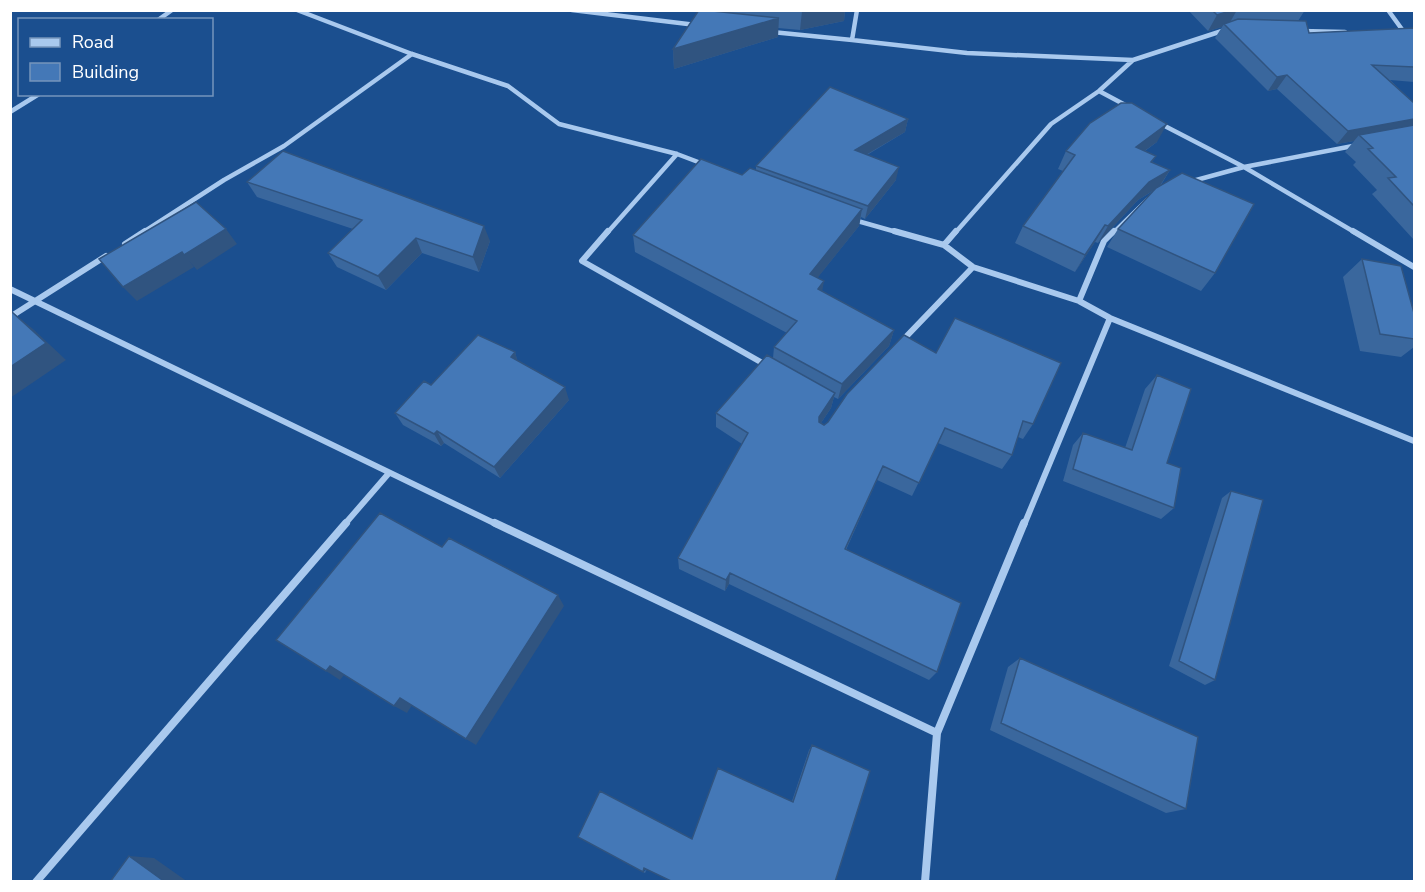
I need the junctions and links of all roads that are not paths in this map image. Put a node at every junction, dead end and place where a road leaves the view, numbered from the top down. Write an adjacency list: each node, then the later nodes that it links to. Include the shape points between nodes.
1 (297, 10): 14 (street)
2 (572, 10): 5 (street)
3 (857, 10): 12 (street)
4 (1388, 10): 11 (street)
5 (699, 25)
6 (1229, 29): 15 (street)
7 (1300, 31): 9 (street)
8 (770, 32): 12 (street)
9 (1347, 32)
10 (1394, 33): 11 (street)
11 (1406, 34): 13 (street)
12 (852, 40): 15 (street, via 967,53)
13 (1414, 46)
14 (412, 54): 22 (street, via 508,86 559,124); 32 (street, via 284,146 224,180)
15 (1133, 60): 16 (street)
16 (1099, 91): 19 (street); 28 (street, via 1051,124)
17 (36, 96): 18 (street)
18 (10, 112)
19 (1140, 113)
20 (1151, 118): 24 (street)
21 (1369, 143): 24 (street)
22 (677, 154): 23 (street); 37 (street, via 582,261)
23 (710, 166)
24 (1244, 167): 25 (street); 30 (street)
25 (1178, 185)
26 (1150, 198): 33 (street, via 1104,241)
27 (842, 216): 28 (street)
28 (944, 245): 29 (street)
29 (973, 267): 33 (street); 36 (street)
30 (1414, 267)
31 (10, 289): 32 (street)
32 (37, 301): 34 (street); 39 (street)
33 (1079, 301): 35 (street)
34 (10, 317)
35 (1110, 318): 38 (street); 40 (street)
36 (895, 349)
37 (777, 371)
38 (1414, 441)
39 (389, 473): 40 (street); 41 (street)
40 (937, 733): 42 (street)
41 (36, 882)
42 (925, 882)

